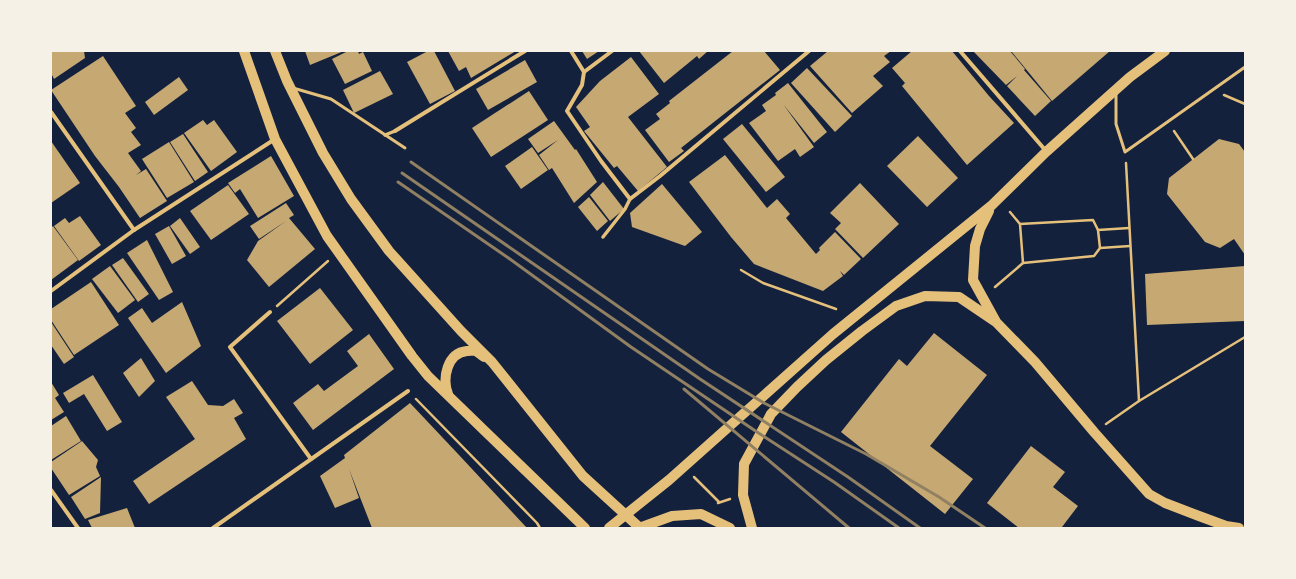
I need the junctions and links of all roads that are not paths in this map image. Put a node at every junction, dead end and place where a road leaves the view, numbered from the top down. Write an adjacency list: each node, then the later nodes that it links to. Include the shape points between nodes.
1 (244, 51): 16 (main road)
2 (275, 51): 11 (main road)
3 (525, 51): 14 (street)
4 (572, 51): 10 (street)
5 (612, 51): 10 (street)
6 (809, 51): 19 (street)
7 (960, 51): 18 (street)
8 (1165, 51): 12 (main road)
9 (1245, 67): 12 (lane, via 1125,152 1116,124)
10 (584, 72): 19 (street, via 582,85 567,111)
11 (289, 87): 15 (lane, via 331,99); 26 (main road, via 350,199 389,251)
12 (1116, 90): 18 (main road)
13 (51, 112): 21 (street)
14 (395, 131): 15 (street)
15 (385, 135): 17 (lane)
16 (275, 138): 21 (street); 28 (main road, via 327,236 412,356 428,376)
17 (405, 148)
18 (1046, 152): 20 (main road)
19 (630, 199): 22 (street)
20 (991, 206): 25 (main road, via 975,246 973,280); 34 (main road, via 833,334 684,467)
21 (134, 230): 23 (street)
22 (603, 237)
23 (51, 291)
24 (270, 312): 29 (street, via 230,347)
25 (996, 322): 37 (main road, via 959,297 925,296 896,306 826,360 772,414 744,464 742,495); 38 (main road, via 1035,362 1149,494 1165,503)
26 (492, 362): 28 (main road, via 475,350 458,354 450,361 447,370 445,385); 35 (main road, via 583,476)
27 (408, 390): 29 (street)
28 (448, 394): 33 (main road)
29 (311, 459): 32 (street)
30 (51, 490): 31 (street)
31 (78, 528)
32 (213, 528)
33 (585, 528)
34 (609, 528)
35 (639, 528): 36 (main road, via 672,516 701,514)
36 (730, 528)
37 (752, 528)
38 (1238, 528)

